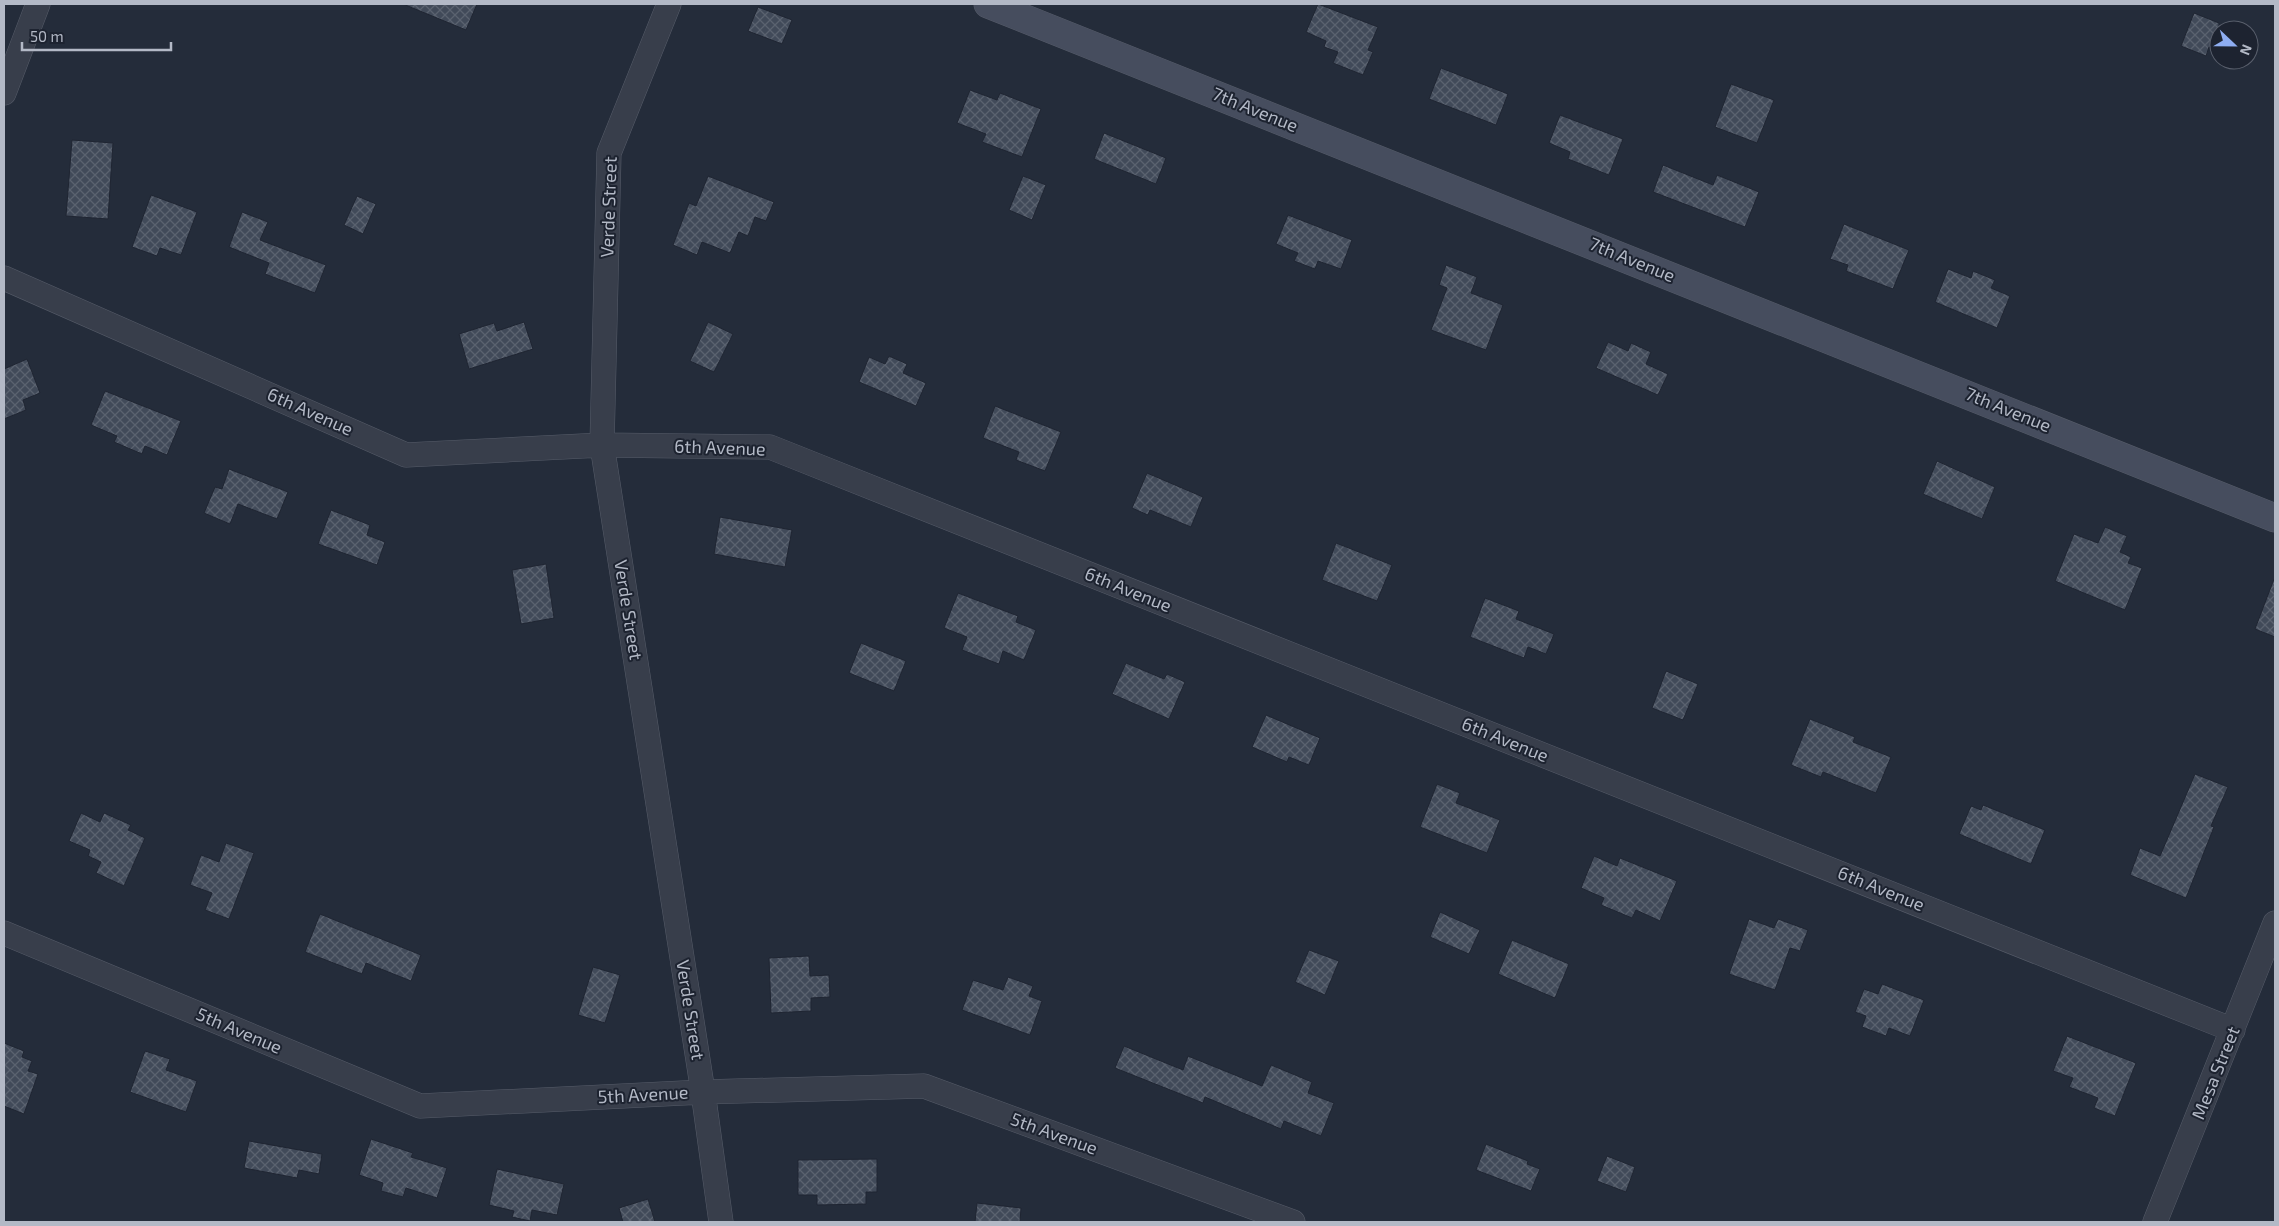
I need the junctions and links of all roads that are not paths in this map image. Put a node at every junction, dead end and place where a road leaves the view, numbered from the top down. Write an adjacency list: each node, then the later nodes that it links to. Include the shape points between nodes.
1 (38, 4): 4 (street)
2 (669, 4): 6 (street, Verde Street, via 609,153)
3 (988, 4): 7 (street, 7th Avenue)
4 (4, 93)
5 (4, 278): 6 (street, 6th Avenue, via 406,454)
6 (602, 445): 10 (street, 6th Avenue, via 770,447); 11 (street, Verde Street)
7 (2275, 518)
8 (2275, 923): 10 (street, Mesa Street)
9 (4, 933): 11 (street, 5th Avenue, via 420,1106)
10 (2233, 1030): 14 (street, Mesa Street)
11 (703, 1092): 12 (street, Verde Street); 13 (street, 5th Avenue, via 924,1086)
12 (722, 1222)
13 (1293, 1222)
14 (2155, 1222)

